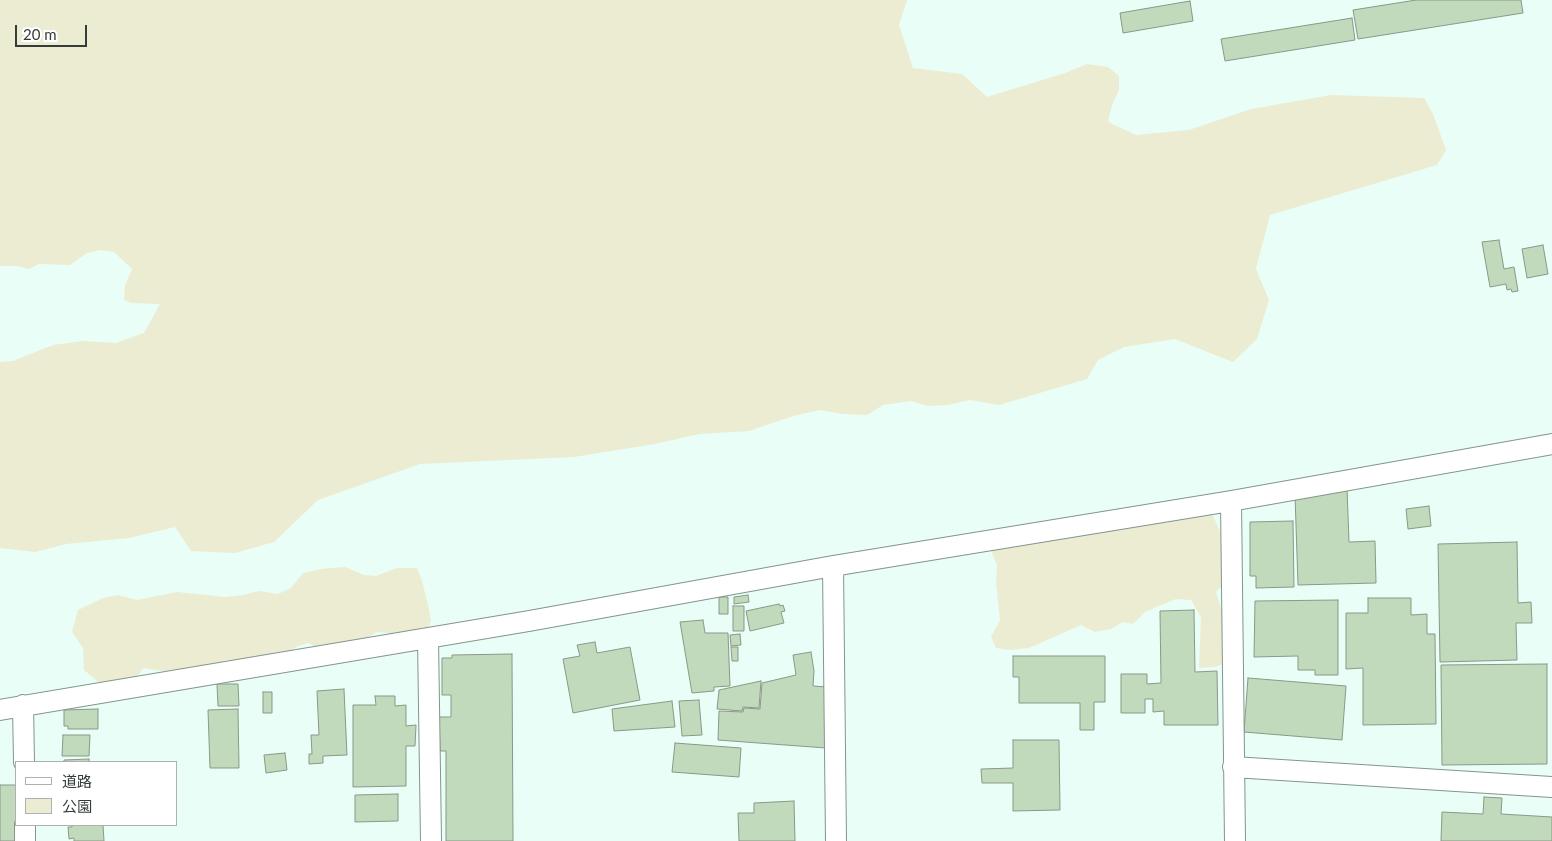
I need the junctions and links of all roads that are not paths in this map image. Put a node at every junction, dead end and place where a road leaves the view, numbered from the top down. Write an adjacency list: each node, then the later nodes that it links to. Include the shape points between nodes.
1 (1552, 444): 2 (street)
2 (1231, 501): 3 (street); 8 (street)
3 (833, 566): 4 (street); 13 (street)
4 (428, 638): 5 (street); 12 (street)
5 (23, 706): 6 (street); 7 (street)
6 (0, 710)
7 (24, 761)
8 (1233, 766): 9 (street); 14 (street)
9 (1552, 787)
10 (25, 826): 11 (street)
11 (25, 841)
12 (431, 841)
13 (836, 841)
14 (1234, 841)

